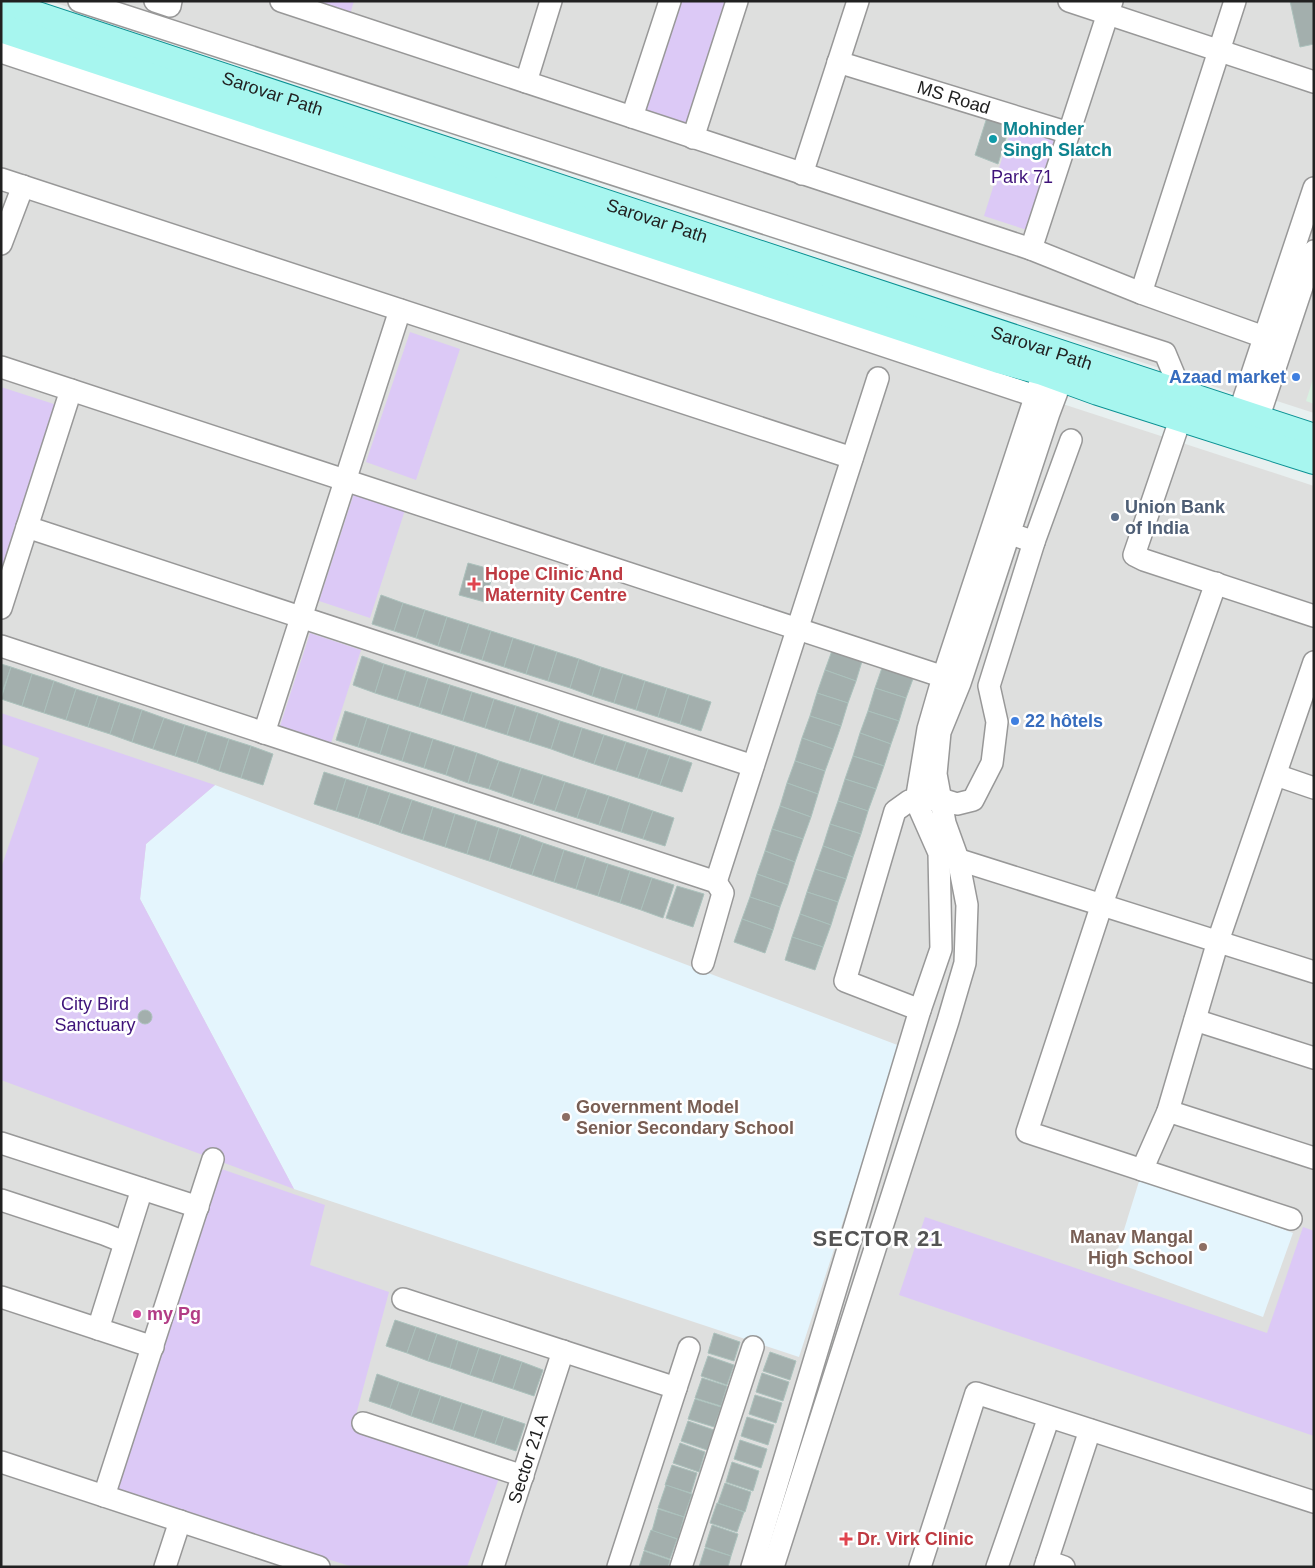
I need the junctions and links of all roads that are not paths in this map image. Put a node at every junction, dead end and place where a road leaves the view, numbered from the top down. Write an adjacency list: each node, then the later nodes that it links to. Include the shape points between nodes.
1 (79, 1): 39 (street, via 1165,352)
2 (155, 1): 3 (street, via 170,6)
3 (172, 1)
4 (551, 1): 17 (street)
5 (670, 1): 19 (street)
6 (737, 1): 21 (street)
7 (858, 1): 16 (street)
8 (1069, 1): 12 (street)
9 (1235, 1): 14 (street)
10 (291, 3): 17 (street)
11 (1, 4): 34 (main road, Sarovar Path)
12 (1110, 8): 14 (street); 20 (street)
13 (1, 28): 33 (main road, Sarovar Path)
14 (1219, 51): 18 (street); 30 (street)
15 (1, 52): 40 (street)
16 (838, 62): 20 (street, MS Road); 22 (street)
17 (526, 82): 19 (street)
18 (1314, 82)
19 (632, 117): 21 (street)
20 (1069, 133): 28 (street)
21 (693, 138): 22 (street)
22 (802, 174): 28 (street)
23 (1, 179): 24 (street)
24 (23, 186): 27 (street); 31 (street)
25 (1314, 188): 26 (street)
26 (1309, 219): 32 (street)
27 (1, 244)
28 (1031, 250): 30 (street)
29 (1314, 251): 41 (street)
30 (1141, 293): 32 (street)
31 (400, 310): 44 (street); 46 (street)
32 (1264, 337): 41 (street)
33 (999, 359): 34 (main road, Sarovar Path); 40 (street, via 1021,379)
34 (1056, 364): 38 (main road, Sarovar Path); 39 (main road, Sarovar Path); 40 (street)
35 (1, 367): 37 (street)
36 (878, 378): 44 (street)
37 (71, 390): 46 (street); 47 (street)
38 (1098, 390): 39 (main road, Sarovar Path); 40 (street)
39 (1182, 406): 41 (main road, Sarovar Path); 50 (street, via 1134,555)
40 (1037, 408): 48 (street)
41 (1245, 426): 42 (main road, Sarovar Path); 45 (main road, Sarovar Path)
42 (1314, 438)
43 (1071, 440): 49 (street)
44 (852, 458): 54 (street)
45 (1314, 460)
46 (345, 480): 53 (street); 54 (street)
47 (27, 527): 51 (street); 53 (street)
48 (1001, 529): 49 (street); 57 (street)
49 (1034, 542): 62 (street, via 990,686 997,722 992,763 974,800 957,804)
50 (1216, 583): 52 (street); 66 (street)
51 (1, 608)
52 (1314, 616)
53 (301, 617): 58 (street); 59 (street)
54 (797, 629): 57 (street); 59 (street)
55 (1, 646): 58 (street)
56 (1314, 662): 60 (street)
57 (951, 680): 62 (street, via 940,732 936,774); 63 (street, via 928,729)
58 (264, 733): 65 (street)
59 (753, 766): 65 (street)
60 (1276, 775): 61 (street); 67 (street)
61 (1314, 788)
62 (941, 799): 63 (street); 64 (street)
63 (916, 801): 64 (street); 70 (street, via 909,801 895,811 845,981)
64 (948, 856): 66 (street); 70 (street, via 941,949); 106 (street, via 967,905 965,963)
65 (716, 882): 68 (street, via 722,892)
66 (1102, 904): 67 (street); 77 (street, via 1027,1132)
67 (1218, 941): 69 (street); 71 (street)
68 (703, 964)
69 (1314, 972)
70 (920, 1010): 105 (street)
71 (1195, 1020): 72 (street); 73 (street)
72 (1314, 1058)
73 (1168, 1111): 75 (street); 77 (street)
74 (1, 1142): 78 (street)
75 (1314, 1158)
76 (213, 1159): 80 (street)
77 (1142, 1170): 81 (street)
78 (142, 1189): 80 (street); 82 (street)
79 (1, 1200): 82 (street)
80 (198, 1207): 86 (street)
81 (1291, 1219)
82 (124, 1242): 85 (street)
83 (1, 1297): 85 (street)
84 (403, 1299): 89 (street)
85 (98, 1329): 86 (street)
86 (153, 1347): 96 (street)
87 (753, 1347): 104 (street)
88 (689, 1348): 90 (street)
89 (563, 1351): 90 (street); 95 (street, Sector 21 A)
90 (676, 1388): 103 (street)
91 (1049, 1417): 93 (street); 107 (street, via 976,1393); 108 (street)
92 (363, 1423): 95 (street)
93 (1090, 1430): 97 (street); 99 (street)
94 (1, 1462): 96 (street)
95 (523, 1476): 102 (street, Sector 21 A)
96 (104, 1496): 98 (street)
97 (1314, 1502)
98 (180, 1521): 100 (street); 101 (street)
99 (1052, 1565)
100 (165, 1567)
101 (319, 1567)
102 (493, 1567)
103 (618, 1567)
104 (681, 1567)
105 (752, 1567)
106 (773, 1567)
107 (920, 1567)
108 (997, 1567)

